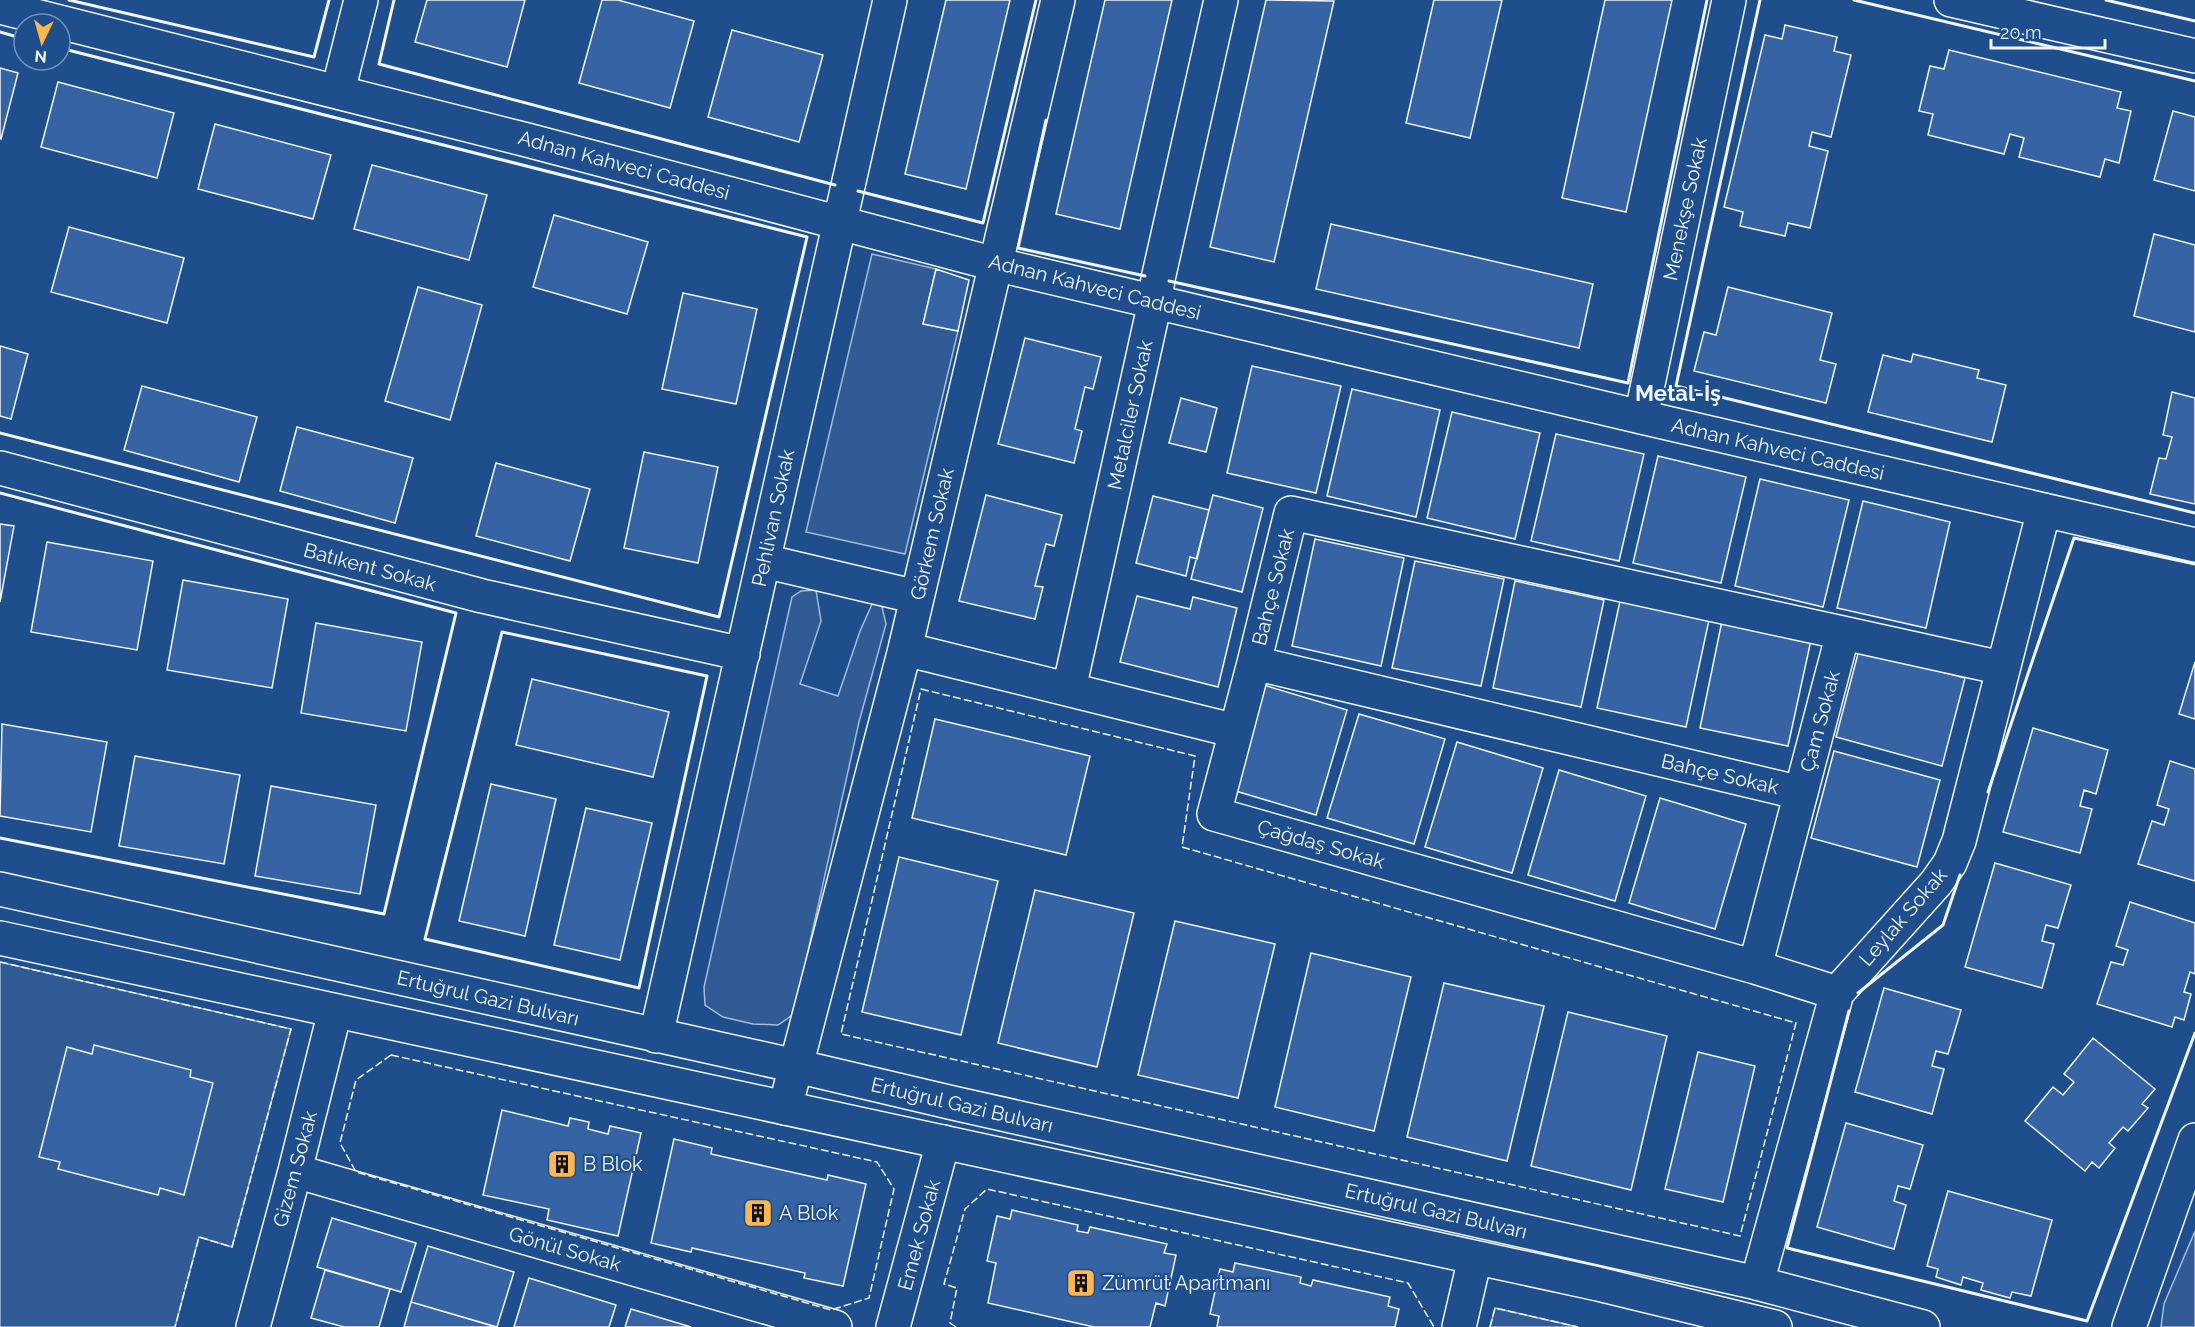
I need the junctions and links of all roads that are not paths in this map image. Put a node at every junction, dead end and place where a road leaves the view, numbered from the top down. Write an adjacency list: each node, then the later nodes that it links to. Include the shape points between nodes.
1 (361, 0): 9 (street)
2 (890, 0): 10 (street, Pehlivan Sokak)
3 (1058, 0): 11 (street, Görkem Sokak)
4 (1221, 0): 12 (street, Metalciler Sokak)
5 (1729, 0): 13 (street, Menekşe Sokak)
6 (1951, 0): 8 (street)
7 (0, 7): 9 (street, Adnan Kahveci Caddesi)
8 (2195, 56)
9 (338, 92): 10 (street, Adnan Kahveci Caddesi)
10 (838, 221): 11 (street, Adnan Kahveci Caddesi); 17 (street, Pehlivan Sokak)
11 (995, 264): 12 (street, Adnan Kahveci Caddesi); 18 (street, Görkem Sokak)
12 (1155, 302): 13 (street, Adnan Kahveci Caddesi); 24 (street, Metalciler Sokak)
13 (1641, 417): 15 (street, Adnan Kahveci Caddesi)
14 (0, 468): 21 (street, Batıkent Sokak, via 482,596)
15 (2044, 510): 16 (street, Adnan Kahveci Caddesi); 23 (street, Leylak Sokak)
16 (2195, 545)
17 (764, 561): 18 (street); 21 (street, Pehlivan Sokak)
18 (917, 597): 20 (street, Görkem Sokak)
19 (1843, 633): 22 (street, Bahçe Sokak, via 1291,513); 23 (street); 26 (street, Çam Sokak)
20 (905, 649): 24 (street); 33 (street, Görkem Sokak)
21 (743, 654): 32 (street, Pehlivan Sokak)
22 (1254, 663): 25 (street); 26 (street, Bahçe Sokak)
23 (2002, 668): 30 (street, Leylak Sokak, via 1959,841 1950,863)
24 (1069, 689): 25 (street)
25 (1236, 731): 29 (street, Çağdaş Sokak, via 1214,814)
26 (1801, 794): 29 (street, Çam Sokak)
27 (0, 889): 32 (street, Ertuğrul Gazi Bulvarı)
28 (0, 938): 31 (street, Ertuğrul Gazi Bulvarı)
29 (1755, 967): 30 (street, Çağdaş Sokak)
30 (1837, 993): 39 (street, Leylak Sokak)
31 (335, 1011): 34 (street, Ertuğrul Gazi Bulvarı); 37 (street, Gizem Sokak)
32 (657, 1036): 33 (street, Ertuğrul Gazi Bulvarı)
33 (796, 1066): 34 (street, Görkem Sokak); 39 (street, Ertuğrul Gazi Bulvarı)
34 (785, 1108): 36 (street, Ertuğrul Gazi Bulvarı)
35 (2195, 1140): 46 (street)
36 (944, 1142): 38 (street, Ertuğrul Gazi Bulvarı); 40 (street, Emek Sokak)
37 (295, 1171): 41 (street, Gizem Sokak); 42 (street, Gönül Sokak)
38 (1475, 1258): 43 (street); 44 (street, Ertuğrul Gazi Bulvarı)
39 (1757, 1283): 45 (street, Ertuğrul Gazi Bulvarı)
40 (900, 1324)
41 (253, 1327)
42 (834, 1327)
43 (1459, 1327)
44 (1775, 1327)
45 (1923, 1327)
46 (2129, 1327)

